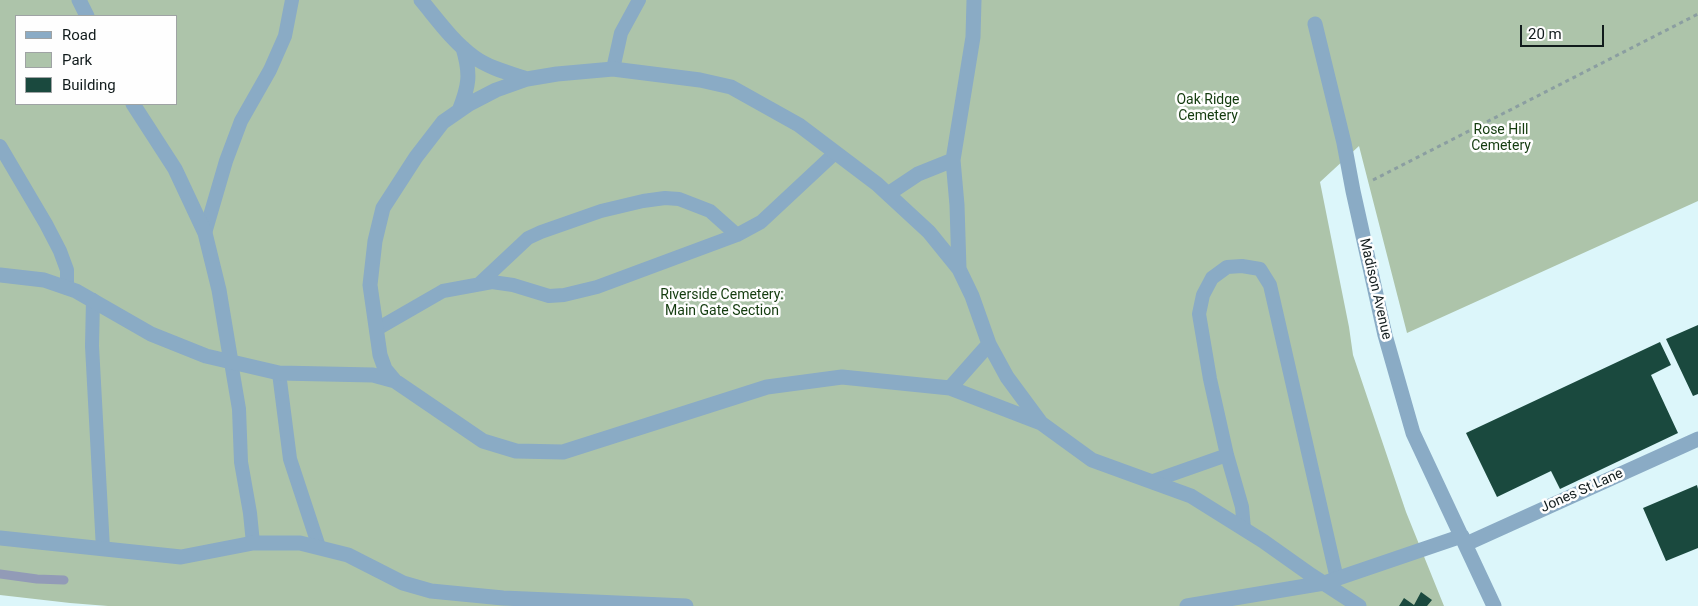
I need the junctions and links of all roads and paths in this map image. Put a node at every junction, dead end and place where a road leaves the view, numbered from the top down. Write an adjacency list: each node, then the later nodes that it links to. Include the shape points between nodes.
1 (79, 0): 7 (street)
2 (292, 0): 19 (lane, via 285,36 241,121)
3 (421, 0): 9 (street)
4 (639, 0): 10 (lane, via 621,33)
5 (974, 0): 16 (street, via 973,37)
6 (1698, 14): 17 (path)
7 (86, 15)
8 (1314, 24): 17 (street, Madison Avenue)
9 (464, 48): 11 (street, via 474,58 496,69); 13 (street, via 469,79)
10 (613, 69): 11 (street); 15 (street, via 731,87 798,125)
11 (527, 79): 13 (street, via 496,90)
12 (134, 105): 19 (street, via 175,168)
13 (459, 111): 26 (street, via 443,122 383,208 370,285)
14 (0, 146): 24 (lane, via 60,251 67,270)
15 (835, 153): 18 (street); 20 (lane, via 761,222)
16 (953, 160): 18 (street, via 918,174); 21 (street)
17 (1353, 191): 38 (street, Madison Avenue, via 1384,334 1413,433)
18 (888, 194): 21 (street, via 929,232)
19 (205, 232): 28 (street)
20 (737, 235): 23 (lane, via 597,287 564,295 549,296 492,282); 23 (lane, via 710,211 678,198 643,201 601,211 528,238)
21 (959, 269): 27 (street)
22 (0, 274): 24 (street, via 44,280)
23 (479, 284): 26 (lane, via 442,291)
24 (67, 288): 25 (street)
25 (93, 300): 28 (street, via 151,334 206,356); 41 (lane, via 92,346)
26 (377, 329): 30 (street, via 380,354)
27 (989, 344): 31 (street); 32 (street, via 1007,377)
28 (232, 362): 29 (street); 39 (lane, via 240,409 241,462)
29 (279, 374): 30 (street, via 372,374); 40 (lane, via 290,459)
30 (395, 381): 31 (street, via 482,441 516,451 563,452 767,387 842,376)
31 (950, 388): 32 (street)
32 (1041, 422): 35 (street, via 1092,460)
33 (1698, 439): 38 (street, Jones St Lane)
34 (1227, 455): 35 (lane); 36 (lane, via 1242,507); 42 (lane, via 1199,314 1203,295 1212,278 1227,267 1242,266 1260,270 1270,285)
35 (1153, 481): 36 (street, via 1191,496)
36 (1244, 529): 42 (street)
37 (0, 538): 41 (street)
38 (1464, 540): 42 (street, Jones St Lane); 46 (street, Madison Avenue)
39 (253, 543): 40 (street, via 300,543); 41 (street, via 181,557)
40 (319, 547): 43 (street, via 348,555 403,583 431,591 503,598)
41 (103, 549)
42 (1331, 581): 44 (street, Jones St Lane); 45 (street)
43 (686, 606)
44 (1187, 606)
45 (1359, 606)
46 (1494, 606)

